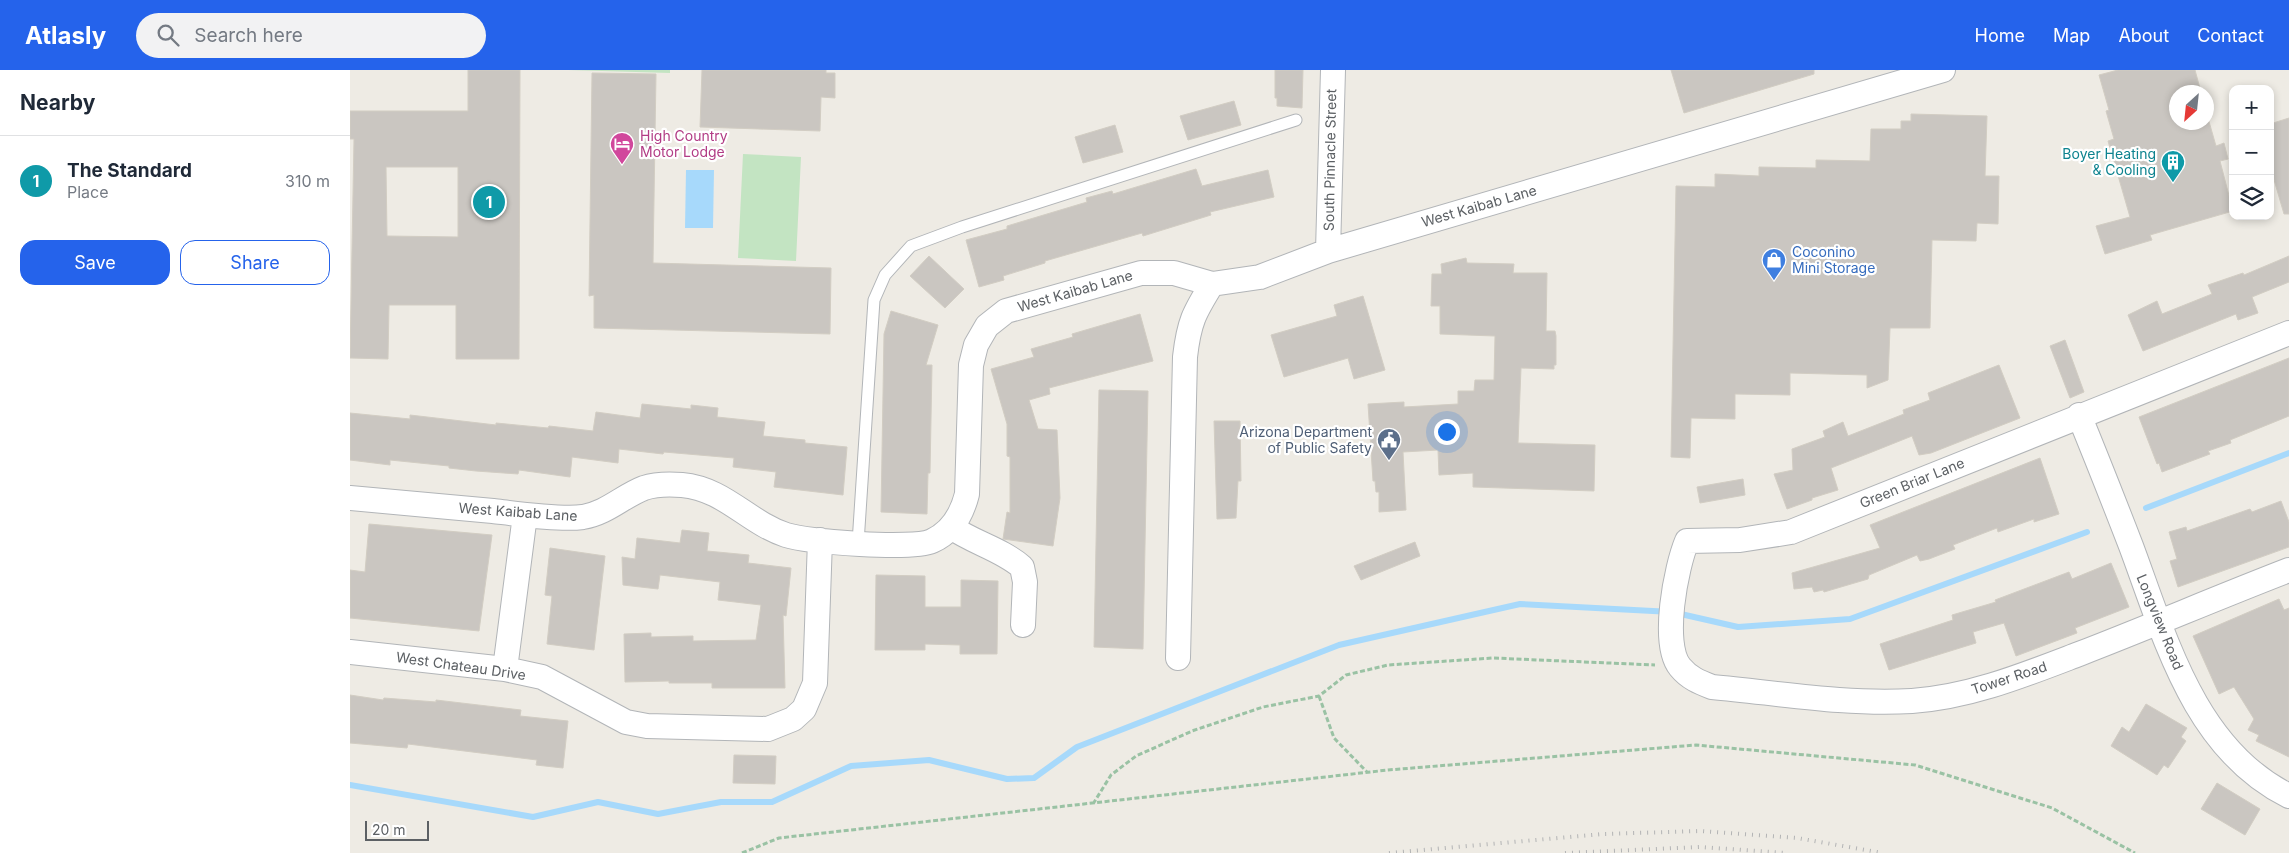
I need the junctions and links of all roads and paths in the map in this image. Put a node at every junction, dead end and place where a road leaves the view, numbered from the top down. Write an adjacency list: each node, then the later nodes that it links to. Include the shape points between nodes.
1 (1333, 70): 4 (street, South Pinnacle Street)
2 (1942, 70): 4 (street, West Kaibab Lane)
3 (1296, 120): 12 (lane, via 912,246 885,274 874,300)
4 (1328, 251): 5 (street, West Kaibab Lane, via 1260,277)
5 (1212, 284): 10 (street, West Kaibab Lane, via 1174,273 1142,273 1006,311 987,326 976,344 971,365 967,494 962,512); 17 (street, via 1194,312 1185,357)
6 (2289, 333): 7 (street, Green Briar Lane)
7 (2079, 415): 14 (street, Longview Road); 18 (street, Green Briar Lane, via 1791,532 1740,540 1687,541 1679,560 1671,623 1671,648)
8 (350, 498): 9 (street, West Kaibab Lane)
9 (525, 515): 11 (street, West Kaibab Lane, via 582,517 602,512 646,487 683,485 724,497 762,525 787,535); 19 (street)
10 (952, 527): 12 (street, West Kaibab Lane, via 933,541 910,546); 15 (street, via 967,538 1010,557 1022,567 1025,582)
11 (820, 540): 12 (street, West Kaibab Lane); 19 (street, West Chateau Drive, via 815,683 804,709 781,726 754,730 647,726 626,722 542,677)
12 (858, 542)
13 (2289, 570): 14 (street, Tower Road)
14 (2159, 624): 18 (street, Tower Road, via 2011,680 1946,696 1878,702 1712,687 1693,680); 22 (street, Longview Road, via 2195,704 2214,733 2264,780)
15 (1023, 625)
16 (350, 652): 19 (street, West Chateau Drive)
17 (1178, 658)
18 (1679, 666): 20 (path, via 1493,658 1388,665 1346,675)
19 (505, 669)
20 (1319, 696): 21 (path, via 1334,738); 23 (path, via 1263,707 1192,730 1136,756 1111,776)
21 (1367, 772): 23 (path); 25 (path, via 1696,745 1915,765 2052,808)
22 (2289, 796)
23 (1092, 804): 24 (path, via 779,838)
24 (742, 853)
25 (2135, 853)

